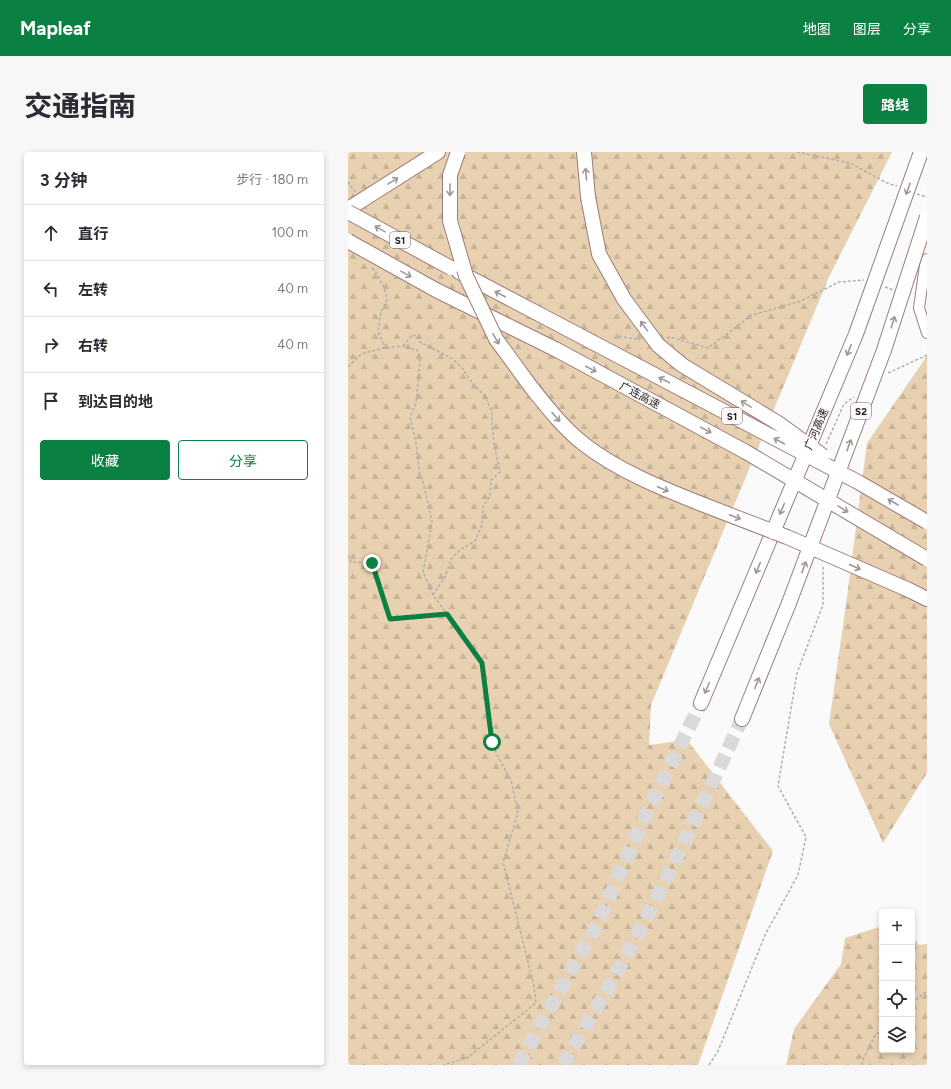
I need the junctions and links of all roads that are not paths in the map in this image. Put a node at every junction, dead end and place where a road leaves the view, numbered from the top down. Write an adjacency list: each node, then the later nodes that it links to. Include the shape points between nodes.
1 (438, 152): 5 (highway, one-way to 1)
2 (458, 152): 13 (highway, one-way to 13, bridge, via 450,175 450,221 466,276 496,339 530,387 559,421 584,444 617,466 659,487 787,537)
3 (584, 152): 10 (highway, one-way to 3, bridge, via 778,423 682,365 658,345 624,299 599,254 588,197)
4 (921, 152): 14 (highway, 广河高速, one-way to 14, bridge, via 856,334)
5 (348, 210): 10 (highway, S1, one-way to 5, bridge, via 452,268)
6 (927, 217): 15 (highway, S2, one-way to 6, bridge, via 884,350)
7 (348, 241): 12 (highway, 广连高速 / S1, one-way to 12, bridge, via 436,290 557,350 746,452)
8 (927, 260): 9 (street, via 919,308)
9 (927, 333)
10 (858, 482): 11 (highway, S1, one-way to 10, bridge)
11 (927, 522)
12 (927, 559)
13 (927, 599)
14 (701, 703)
15 (742, 720)

